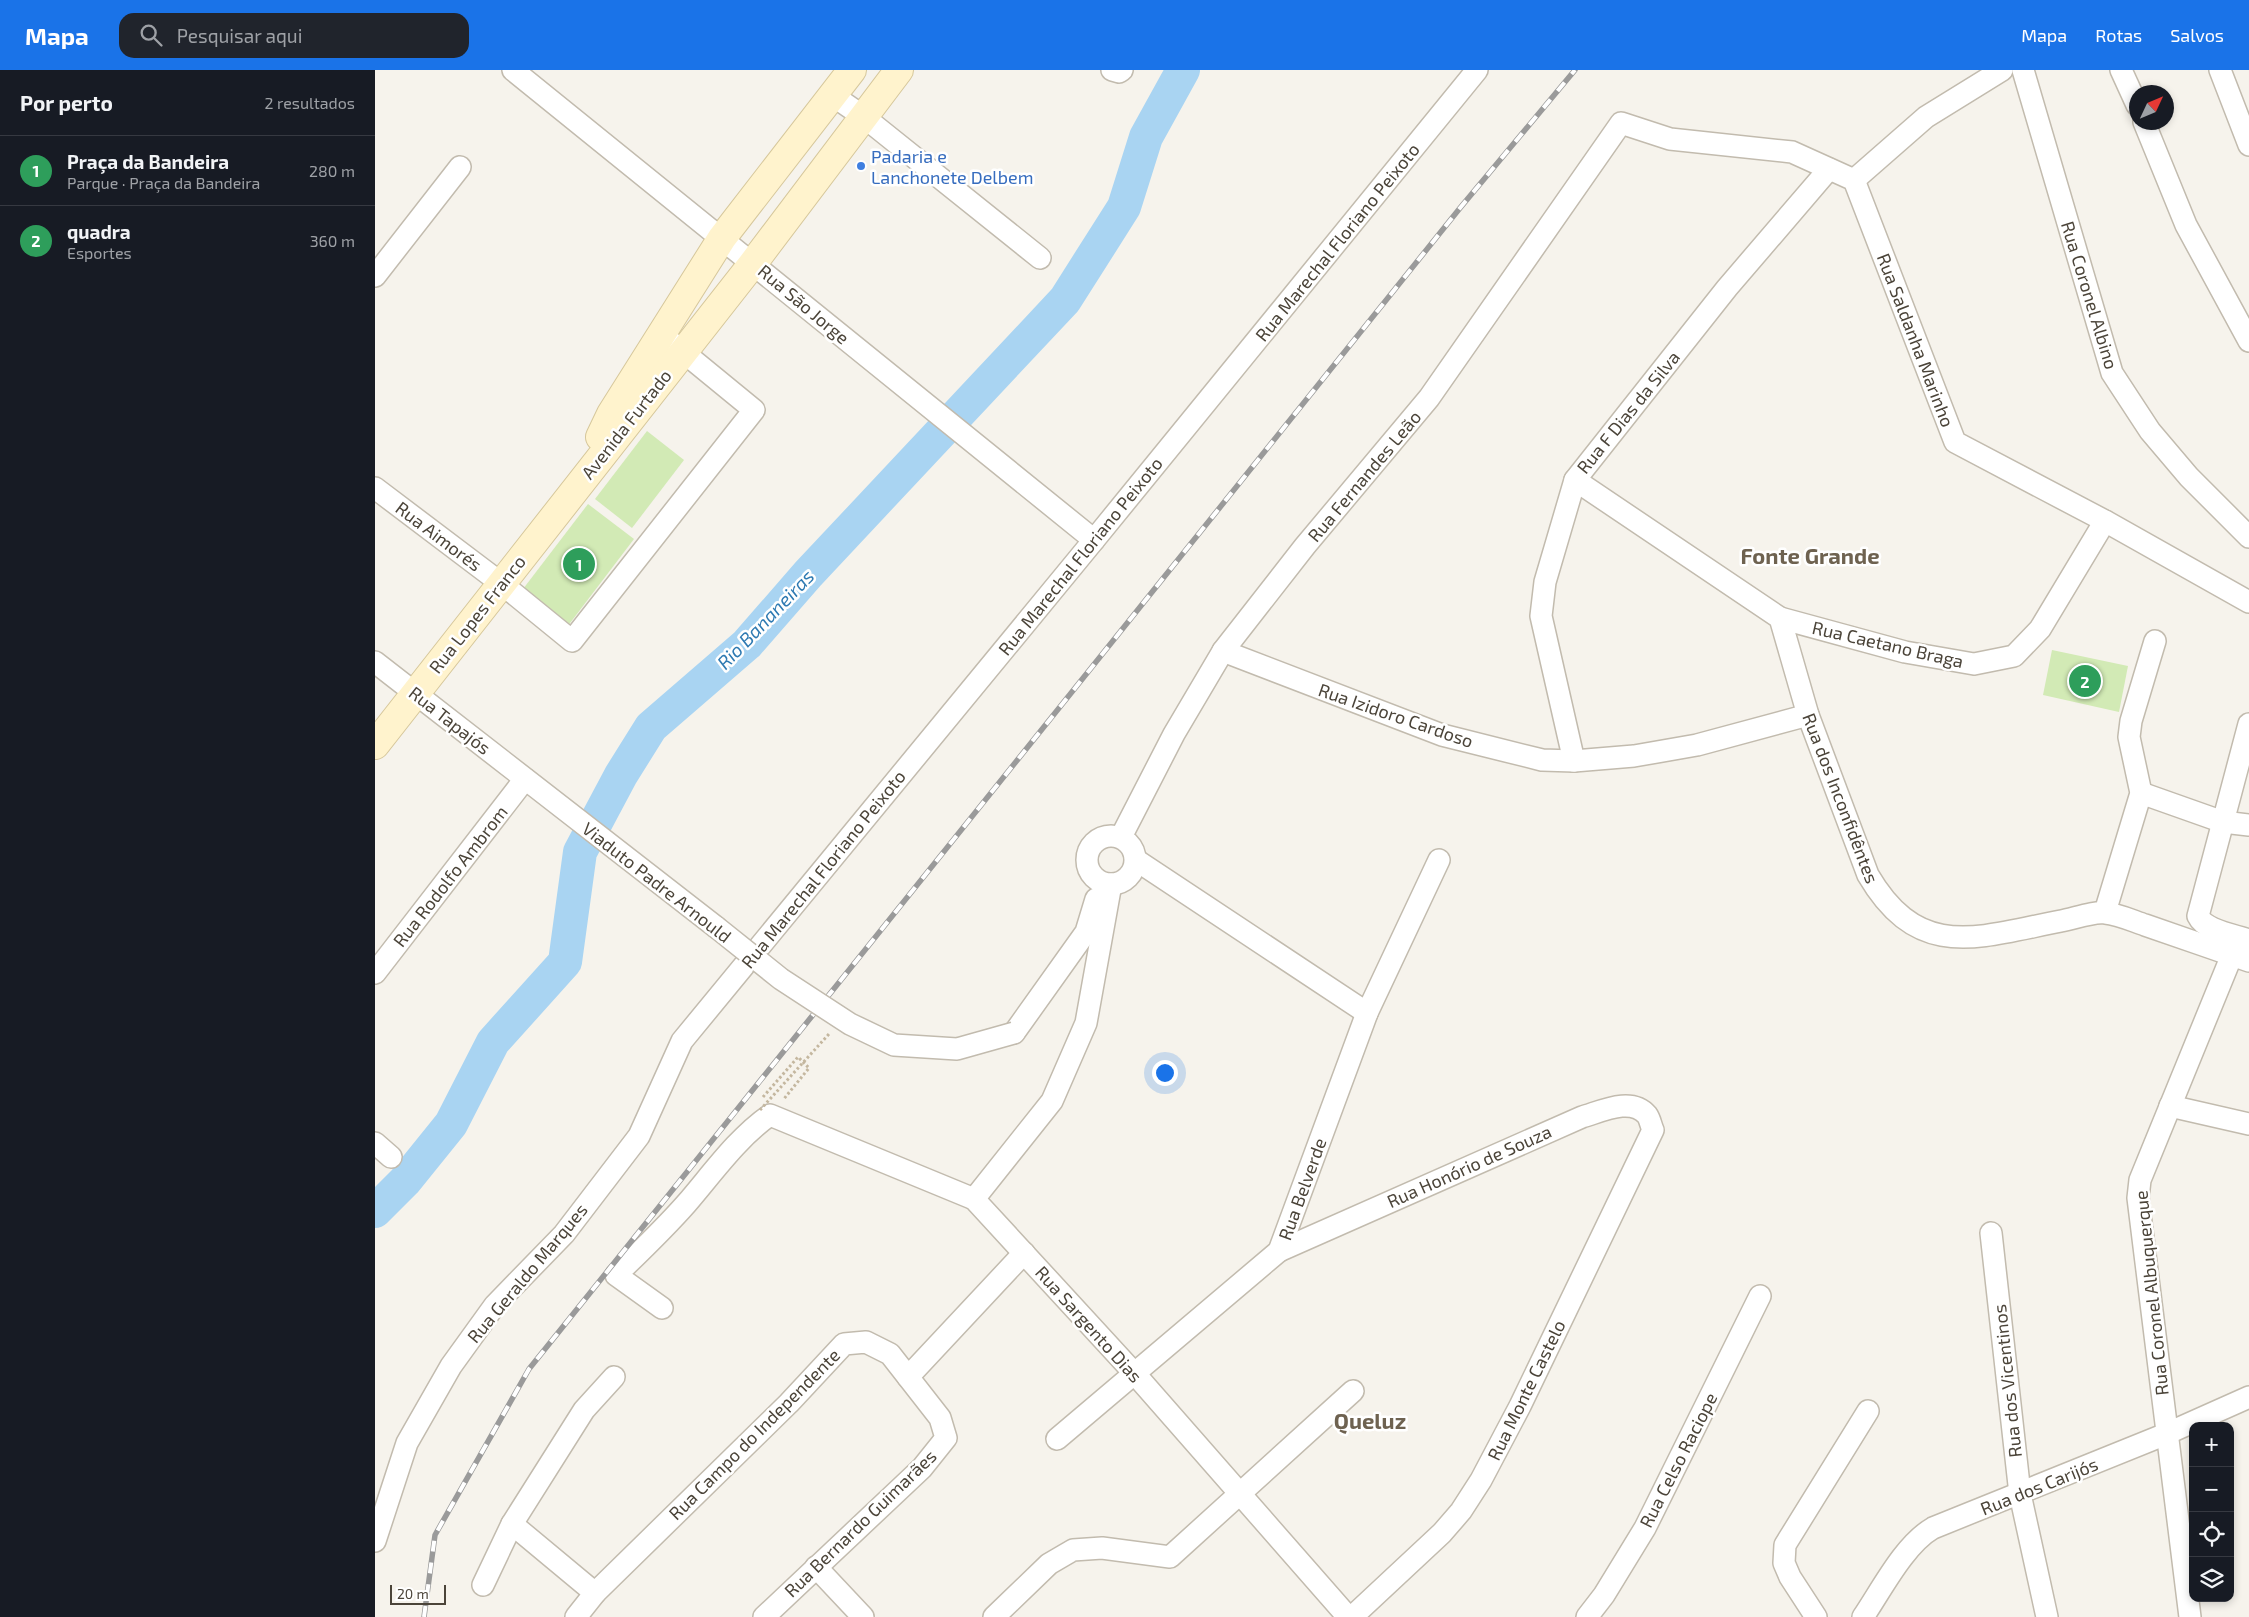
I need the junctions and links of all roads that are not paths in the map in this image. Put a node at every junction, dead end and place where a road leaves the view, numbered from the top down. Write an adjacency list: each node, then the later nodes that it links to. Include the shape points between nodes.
1 (513, 70): 19 (street, Rua São Jorge)
2 (852, 70): 12 (street, Avenida Furtado)
3 (899, 70): 13 (street, Avenida Furtado)
4 (1112, 70): 5 (street)
5 (1122, 70)
6 (1477, 70): 31 (street, Rua Marechal Floriano Peixoto)
7 (2003, 70): 18 (street, via 1926,117)
8 (2023, 70): 30 (street, Rua Coronel Albino, via 2112,373 2149,431)
9 (2121, 70): 11 (street)
10 (2220, 70): 15 (street)
11 (2129, 88)
12 (832, 95): 13 (street); 19 (street, Avenida Furtado)
13 (864, 117): 20 (street); 21 (street, Avenida Furtado)
14 (2147, 130): 24 (street, via 2186,225)
15 (2249, 145)
16 (460, 167): 22 (street)
17 (1829, 169): 18 (street); 26 (street, Rua F Dias da Silva, via 1727,288); 36 (street, Rua Fernandes Leão, via 1792,152 1670,139 1621,123 1429,398 1305,546)
18 (1854, 180): 29 (street, Rua Saldanha Marinho, via 1955,442)
19 (722, 238): 21 (street, Rua São Jorge); 23 (street, Avenida Furtado)
20 (1040, 258)
21 (754, 262): 25 (street, Avenida Furtado); 31 (street, Rua São Jorge)
22 (375, 276)
23 (661, 334): 25 (street); 27 (street, Avenida Furtado, via 611,414)
24 (2249, 341)
25 (683, 352): 27 (street, Avenida Furtado); 32 (street, Rua Aimorés, via 754,410 572,642)
26 (1575, 480): 34 (street); 43 (street, Rua F Dias da Silva, via 1545,582 1541,616)
27 (579, 484): 32 (street, Rua Lopes Franco)
28 (376, 490): 32 (street, Rua Aimorés)
29 (2105, 521): 33 (street, Rua Saldanha Marinho); 34 (street, Rua Caetano Braga, via 2040,629 2014,656 1974,664 1905,652)
30 (2249, 537)
31 (1094, 540): 57 (street, Rua Marechal Floriano Peixoto)
32 (502, 584): 38 (street, Rua Lopes Franco)
33 (2249, 602)
34 (1780, 618): 39 (street, Rua dos Inconfidêntes)
35 (2155, 641): 45 (street, via 2130,729 2130,748)
36 (1223, 651): 43 (street, Rua Izidoro Cardoso, via 1442,735 1542,760); 48 (street, Rua Fernandes Leão, via 1174,734)
37 (375, 662): 38 (street, Rua Tapajós)
38 (415, 693): 41 (street, Rua Lopes Franco); 44 (street, Rua Tapajós)
39 (1808, 715): 43 (street, Rua Izidoro Cardoso, via 1697,746); 52 (street, Rua dos Inconfidêntes, via 1868,876 1894,912 1909,924 1939,936 1985,936)
40 (2249, 724): 42 (street)
41 (375, 745)
42 (2246, 749): 46 (street)
43 (1574, 761)
44 (525, 779): 51 (street, Viaduto Padre Arnould, bridge, via 781,979 850,1024 894,1046 957,1049 1014,1032 1086,932); 55 (street, Rua Rodolfo Ambrom)
45 (2141, 793): 46 (street); 52 (street)
46 (2223, 822): 47 (street); 53 (street, via 2198,916 2210,927)
47 (2249, 825)
48 (1121, 837): 49 (street, via 1129,843); 51 (street, via 1102,836 1089,849 1088,868 1093,876)
49 (1136, 860): 51 (street, via 1128,877 1120,883); 56 (street)
50 (1439, 860): 56 (street, Rua Belverde)
51 (1106, 883): 63 (street, via 1086,1023 1052,1101)
52 (2105, 912): 54 (street, Rua dos Inconfidêntes)
53 (2249, 940)
54 (2241, 958): 58 (street, Rua Coronel Albuquerque)
55 (375, 973)
56 (1367, 1013): 65 (street, Rua Belverde)
57 (682, 1041): 80 (street, Rua Geraldo Marques, via 639,1136 564,1234 495,1305 451,1366 407,1443)
58 (2170, 1106): 59 (street); 75 (street, Rua Coronel Albuquerque, via 2140,1180 2138,1198)
59 (2249, 1124)
60 (1653, 1130): 65 (street, Rua Honório de Souza, via 1648,1116 1638,1108 1624,1105 1582,1117); 88 (street, Rua Monte Castelo, via 1481,1480 1442,1533)
61 (375, 1144): 62 (street)
62 (391, 1157)
63 (974, 1199): 66 (street, Rua Sargento Dias); 68 (street, Rua Sargento Dias, via 762,1107 757,1124 677,1214 616,1275)
64 (1991, 1233): 78 (street, Rua dos Vicentinos)
65 (1279, 1251): 69 (street, Rua Belverde)
66 (1024, 1253): 69 (street, Rua Sargento Dias); 71 (street)
67 (1760, 1296): 89 (street, Rua Celso Raciope, via 1645,1528)
68 (662, 1308)
69 (1135, 1374): 76 (street, Rua Belverde); 77 (street, Rua Sargento Dias)
70 (614, 1377): 79 (street, via 584,1410)
71 (909, 1377): 81 (street, Rua Bernardo Guimarães, via 940,1418 946,1438 922,1468); 83 (street, Rua Campo do Independente, via 890,1354 866,1342 844,1344 789,1403)
72 (1353, 1391): 77 (street)
73 (2249, 1397): 75 (street, Rua dos Carijós)
74 (1868, 1411): 90 (street, via 1785,1544 1784,1563)
75 (2166, 1434): 78 (street, Rua dos Carijós); 93 (street, Rua Coronel Albuquerque)
76 (1057, 1440)
77 (1241, 1494): 87 (street, via 1170,1557 1102,1548 1073,1550 1049,1564); 88 (street, Rua Sargento Dias)
78 (2020, 1494): 91 (street, Rua dos Carijós, via 1921,1535); 92 (street, Rua dos Vicentinos)
79 (512, 1524): 82 (street); 83 (street)
80 (375, 1541)
81 (816, 1567): 85 (street, Rua Bernardo Guimarães); 86 (street)
82 (483, 1585)
83 (595, 1593): 84 (street, Rua Campo do Independente)
84 (576, 1617)
85 (764, 1617)
86 (863, 1617)
87 (994, 1617)
88 (1350, 1617)
89 (1587, 1617)
90 (1816, 1617)
91 (1863, 1617)
92 (2047, 1617)
93 (2190, 1617)

